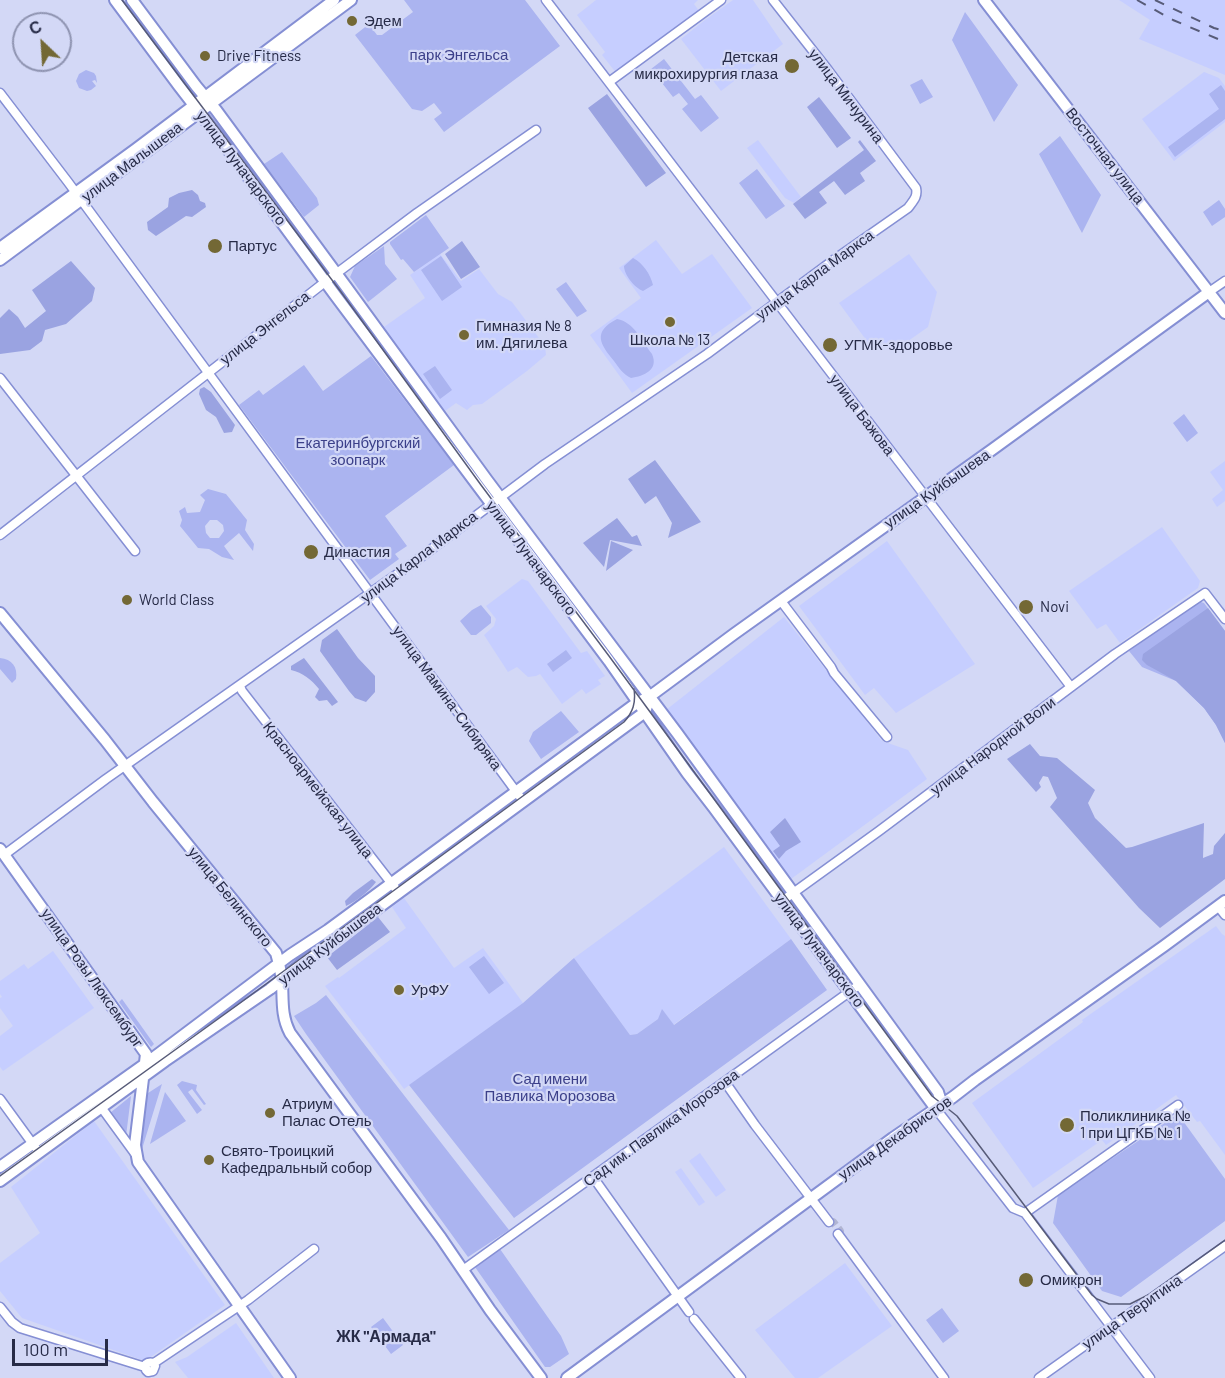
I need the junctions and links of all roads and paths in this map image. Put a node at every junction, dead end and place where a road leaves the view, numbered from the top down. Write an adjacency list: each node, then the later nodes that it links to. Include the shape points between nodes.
1 (115, 0): 12 (main road, улица Луначарского)
2 (132, 0): 11 (main road, улица Луначарского)
3 (334, 0): 11 (main road, улица Малышева)
4 (351, 0): 11 (main road, улица Малышева)
5 (546, 0): 9 (street, улица Бажова)
6 (721, 0): 9 (street)
7 (772, 0): 14 (street, улица Мичурина)
8 (984, 0): 21 (main road, Восточная улица)
9 (609, 82): 22 (street, улица Бажова)
10 (0, 93): 15 (street, улица Мамина-Сибиряка)
11 (208, 101): 12 (main road, улица Малышева); 18 (main road, улица Луначарского)
12 (197, 109): 15 (main road, улица Малышева); 20 (main road, улица Луначарского)
13 (536, 130): 18 (street, улица Энгельса)
14 (917, 193): 22 (street, улица Карла Маркса, via 908,208)
15 (79, 196): 16 (main road, улица Малышева); 17 (main road, улица Малышева); 24 (street, улица Мамина-Сибиряка)
16 (0, 248)
17 (0, 260)
18 (337, 273): 20 (street, улица Энгельса); 28 (main road, улица Луначарского)
19 (1225, 281): 21 (street, улица Куйбышева)
20 (325, 282): 24 (street, улица Энгельса); 28 (main road, улица Луначарского)
21 (1209, 292): 23 (main road, Восточная улица); 27 (main road, улица Куйбышева)
22 (777, 303): 27 (street, улица Бажова); 28 (street, улица Карла Маркса)
23 (1225, 313)
24 (208, 373): 26 (street, улица Энгельса); 31 (street, улица Мамина-Сибиряка)
25 (0, 378): 26 (street)
26 (77, 475): 29 (street, улица Энгельса); 30 (street)
27 (925, 497): 32 (main road, улица Куйбышева); 36 (street, улица Бажова)
28 (495, 500): 31 (street, улица Карла Маркса); 37 (main road, улица Луначарского); 38 (main road, улица Луначарского)
29 (0, 536)
30 (135, 551)
31 (370, 594): 35 (street, улица Карла Маркса); 42 (street, улица Мамина-Сибиряка)
32 (781, 601): 37 (main road, улица Куйбышева); 40 (street)
33 (0, 613): 41 (main road, улица Белинского)
34 (1225, 619): 36 (street, улица Народной Воли, via 1205,592)
35 (240, 686): 41 (street, улица Карла Маркса); 45 (street, Красноармейская улица)
36 (1071, 687): 47 (street, улица Народной Воли)
37 (650, 697): 38 (main road, улица Куйбышева); 39 (main road); 47 (main road, улица Луначарского)
38 (638, 702): 39 (main road, улица Луначарского); 42 (main road, улица Куйбышева)
39 (645, 712): 43 (main road, улица Куйбышева); 48 (main road, улица Луначарского)
40 (887, 737)
41 (126, 766): 44 (street, улица Карла Маркса); 50 (main road, улица Белинского, via 276,953)
42 (516, 792): 43 (street, улица Мамина-Сибиряка); 45 (main road, улица Куйбышева)
43 (523, 801): 46 (main road, улица Куйбышева)
44 (2, 852): 53 (main road, улица Розы Люксембург)
45 (391, 883): 46 (street, Красноармейская улица); 50 (main road, улица Куйбышева)
46 (399, 893): 51 (main road, улица Куйбышева)
47 (793, 894): 48 (street, улица Народной Воли); 52 (main road, улица Луначарского)
48 (782, 902): 52 (main road, улица Луначарского)
49 (1223, 908): 60 (main road, улица Декабристов)
50 (279, 965): 51 (main road, улица Белинского); 53 (main road, улица Куйбышева)
51 (282, 980): 54 (main road, улица Куйбышева); 72 (main road, улица Белинского, via 283,1016 290,1032)
52 (854, 988): 56 (street, Сад им. Павлика Морозова); 60 (main road, улица Луначарского, via 938,1092)
53 (148, 1058): 54 (main road); 55 (main road, улица Розы Люксембург); 61 (main road, улица Куйбышева)
54 (165, 1061): 55 (main road, улица Куйбышева)
55 (144, 1076): 59 (main road, улица Куйбышева); 62 (main road, улица Розы Люксембург)
56 (725, 1082): 64 (street, Сад им. Павлика Морозова); 66 (street)
57 (0, 1099): 61 (street)
58 (1178, 1105): 67 (street)
59 (101, 1107): 61 (main road, улица Куйбышева); 62 (street)
60 (939, 1107): 66 (main road, улица Декабристов); 67 (street, улица Луначарского, via 944,1119 1013,1208)
61 (36, 1148): 63 (main road, улица Куйбышева); 65 (main road, улица Куйбышева)
62 (136, 1156): 74 (main road)
63 (0, 1167)
64 (593, 1177): 72 (street, Сад им. Павлика Морозова); 73 (street)
65 (0, 1181)
66 (811, 1199): 68 (street); 73 (main road, улица Декабристов)
67 (1025, 1213): 76 (street, улица Луначарского)
68 (829, 1222)
69 (838, 1234): 81 (street)
70 (1225, 1246): 76 (street, улица Тверитина)
71 (314, 1249): 74 (street)
72 (463, 1270): 78 (main road, улица Белинского)
73 (678, 1297): 79 (main road, улица Декабристов); 80 (street)
74 (240, 1306): 75 (street, via 145,1365 20,1328); 77 (main road)
75 (0, 1307)
76 (1110, 1326): 82 (street, улица Тверитина); 83 (street, улица Луначарского)
77 (290, 1378)
78 (541, 1378)
79 (567, 1378)
80 (741, 1378)
81 (944, 1378)
82 (1039, 1378)
83 (1150, 1378)

